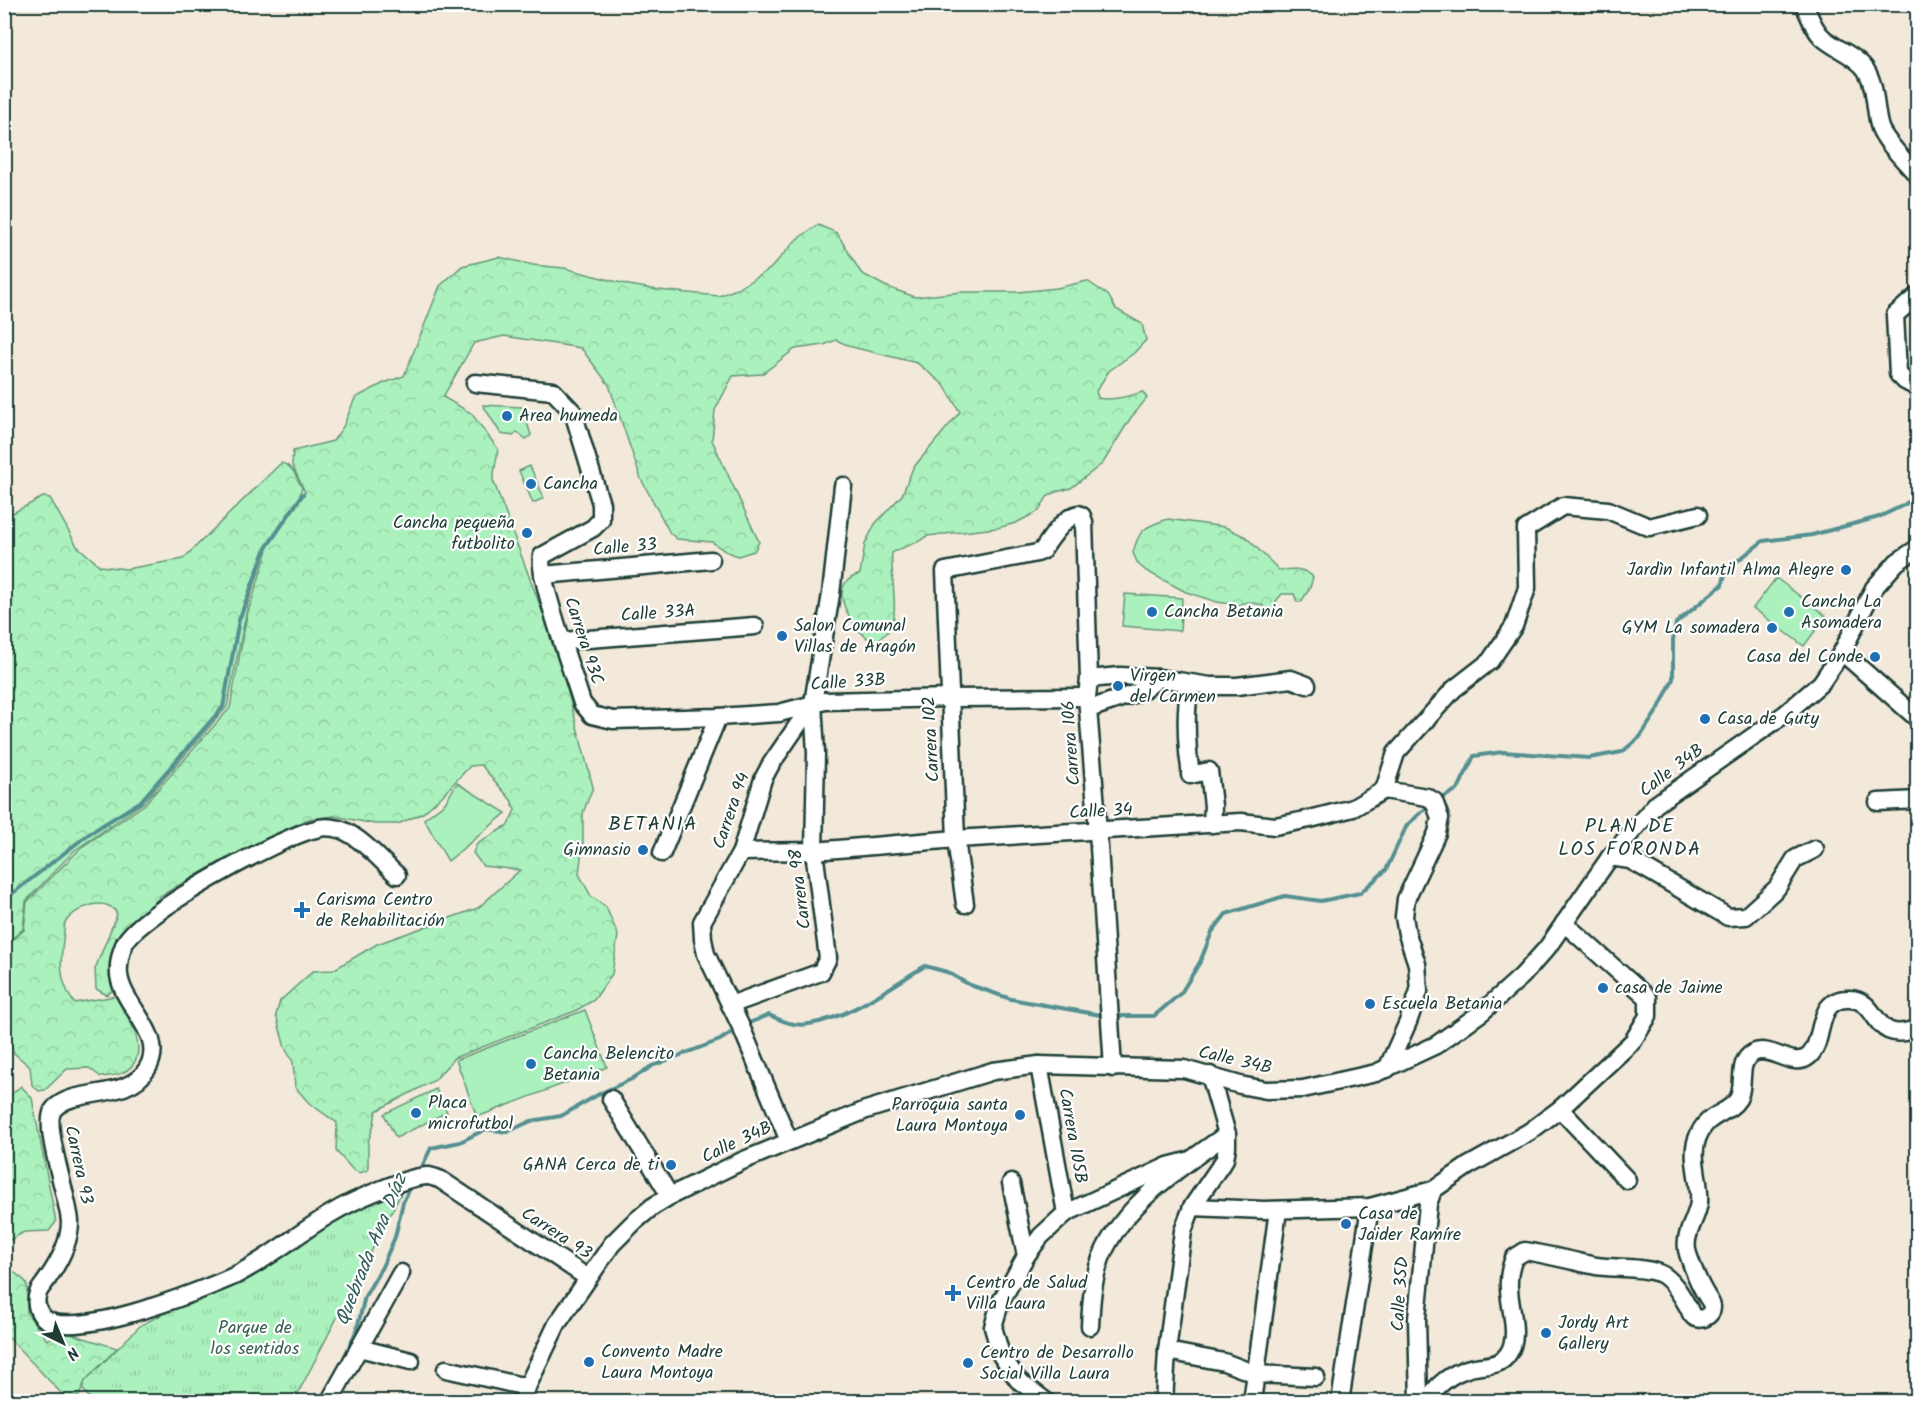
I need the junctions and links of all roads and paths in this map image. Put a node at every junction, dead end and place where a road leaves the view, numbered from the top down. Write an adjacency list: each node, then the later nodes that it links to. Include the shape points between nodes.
1 (1804, 4): 2 (street, via 1822,37 1865,69 1873,86 1881,131)
2 (1917, 176)
3 (1917, 295): 5 (street, via 1895,315 1898,374)
4 (476, 383): 11 (street, Carrera 93C, via 553,391 573,412 601,504 601,520 542,556)
5 (1917, 388)
6 (843, 486): 20 (street, Carrera 94)
7 (1698, 515): 25 (street, via 1649,527 1608,510 1563,506 1526,529 1527,588 1514,626 1490,661 1454,689 1396,753)
8 (1084, 522): 16 (street, Carrera 106); 19 (street, Carrera 102, via 1082,516 1074,514 1038,553 945,572)
9 (1917, 548): 14 (street, Calle 34B, via 1897,562 1874,588)
10 (711, 560): 11 (street, Calle 33)
11 (543, 575): 13 (street, Carrera 93C)
12 (755, 626): 13 (street, Calle 33A)
13 (563, 641): 24 (street, Carrera 93C, via 582,703 592,715)
14 (1842, 652): 23 (street); 35 (street, Calle 34B, via 1821,682 1785,714 1655,805)
15 (1159, 678): 16 (street); 17 (street); 21 (street, Calle 33B, via 1142,691)
16 (1089, 679): 21 (street, Carrera 106)
17 (1190, 684): 18 (street, via 1237,686 1291,679); 28 (street, via 1186,705 1190,775 1209,771)
18 (1306, 685)
19 (950, 698): 20 (street, Calle 33B); 21 (street, Calle 33B); 30 (street, Carrera 102)
20 (813, 703): 22 (street, Calle 33B, via 778,713); 32 (street, Carrera 98); 33 (street, Carrera 94, via 763,779)
21 (1088, 703): 29 (street, Carrera 106)
22 (718, 717): 24 (street, Calle 33B); 34 (street)
23 (1917, 719)
24 (613, 720)
25 (1384, 790): 28 (street, Calle 34, via 1353,808 1310,819 1275,826 1241,822); 43 (street, via 1427,797 1434,801 1440,818 1437,833 1406,899 1404,917 1417,964 1419,992)
26 (1917, 800): 27 (street)
27 (1878, 802)
28 (1212, 825): 29 (street, Calle 34)
29 (1098, 831): 30 (street, Calle 34); 42 (street, Carrera 106)
30 (956, 839): 32 (street, Calle 34); 37 (street, Carrera 102)
31 (1815, 849): 35 (street, via 1795,859 1777,888 1746,916 1728,917 1630,860)
32 (814, 851): 33 (street, Calle 34); 39 (street, Carrera 98, via 828,958 821,972)
33 (741, 852): 39 (street, Carrera 94, via 702,922 706,954)
34 (662, 853)
35 (1610, 857): 38 (street, Calle 34B)
36 (397, 875): 60 (street, Carrera 93, via 352,834 336,828 315,828 167,904 125,940 119,977 153,1043 154,1055 147,1070 131,1084 63,1102 51,1112 51,1135 70,1222 62,1254 38,1292 40,1315 48,1322 67,1326 88,1324 202,1289 267,1258 332,1213 426,1176 441,1180)
37 (965, 903)
38 (1564, 923): 43 (street, Calle 34B, via 1522,976 1482,1012 1436,1045); 46 (street, via 1648,998 1648,1016 1633,1041)
39 (736, 1016): 48 (street, Carrera 94)
40 (1917, 1028): 75 (street, via 1895,1034 1886,1030 1861,1002 1843,999 1826,1011 1816,1046 1806,1059 1798,1061 1766,1050 1747,1059 1737,1101 1708,1120 1696,1142 1699,1205 1686,1247 1697,1280 1712,1305 1708,1316 1697,1319 1691,1315 1670,1281 1661,1274 1525,1251 1514,1258 1510,1268 1514,1335 1507,1356 1499,1363 1455,1373)
41 (1039, 1065): 42 (street, Calle 34B); 48 (street, Calle 34B, via 993,1071 951,1083 866,1110); 57 (street, Carrera 105B)
42 (1113, 1068): 44 (street, Calle 34B, via 1184,1069)
43 (1387, 1069): 44 (street, Calle 34B, via 1303,1089 1266,1090)
44 (1210, 1075): 47 (street)
45 (611, 1099): 53 (street)
46 (1560, 1109): 50 (street); 52 (street)
47 (1227, 1134): 49 (street); 54 (street, via 1225,1159)
48 (789, 1141): 53 (street, Calle 34B)
49 (1191, 1160): 57 (street, Carrera 105B, via 1168,1166); 61 (street, via 1125,1219 1107,1244 1098,1267)
50 (1627, 1180)
51 (1011, 1183): 58 (street)
52 (1433, 1190): 55 (street); 74 (street, Calle 35D, via 1428,1204 1417,1318)
53 (670, 1196): 60 (street, Calle 34B, via 633,1223)
54 (1192, 1207): 56 (street); 63 (street, via 1181,1243)
55 (1370, 1207): 56 (street); 73 (street)
56 (1278, 1210): 66 (street)
57 (1065, 1213): 58 (street, Carrera 105B)
58 (1026, 1256): 70 (street, Carrera 105B, via 1000,1303 993,1328 1002,1355 1018,1380)
59 (401, 1273): 62 (street)
60 (588, 1278): 68 (street, Calle 34B, via 557,1324)
61 (1090, 1326)
62 (359, 1348): 64 (street); 69 (street)
63 (1167, 1351): 66 (street, via 1224,1362); 71 (street)
64 (411, 1361)
65 (446, 1369): 68 (street)
66 (1256, 1374): 67 (street); 72 (street)
67 (1316, 1377)
68 (525, 1394)
69 (329, 1401)
70 (1045, 1401)
71 (1164, 1401)
72 (1252, 1401)
73 (1340, 1401)
74 (1419, 1401)
75 (1428, 1401)

